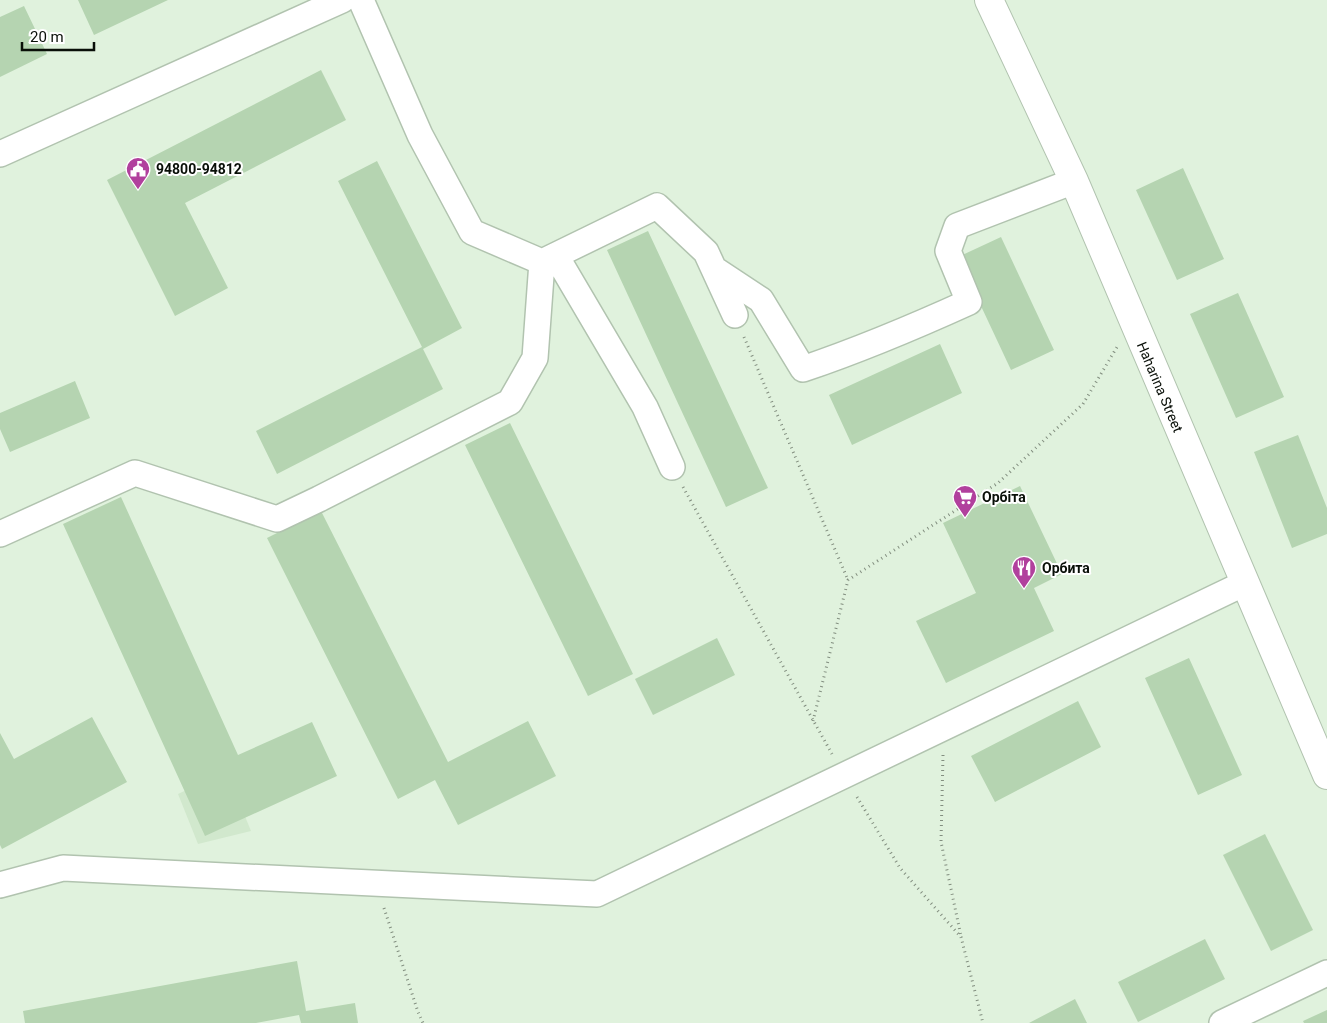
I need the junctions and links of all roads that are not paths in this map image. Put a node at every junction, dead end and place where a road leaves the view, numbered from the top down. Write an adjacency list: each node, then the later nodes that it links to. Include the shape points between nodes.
1 (342, 0): 4 (street)
2 (361, 0): 6 (street, via 420,135 472,232)
3 (989, 0): 5 (main road, Haharina Street)
4 (0, 154)
5 (1074, 181): 7 (street, via 957,226 948,251 969,302 906,331 802,369 761,300); 11 (main road, Haharina Street)
6 (549, 259): 7 (street, via 657,206 706,252); 9 (street, via 645,406); 10 (street, via 535,358 510,402 319,499 277,518 136,473)
7 (714, 269): 8 (street)
8 (734, 315)
9 (672, 467)
10 (0, 534)
11 (1245, 583): 12 (main road, Haharina Street); 13 (street, via 597,894 63,868)
12 (1327, 775)
13 (0, 885)
14 (1327, 973): 15 (street)
15 (1222, 1023)

